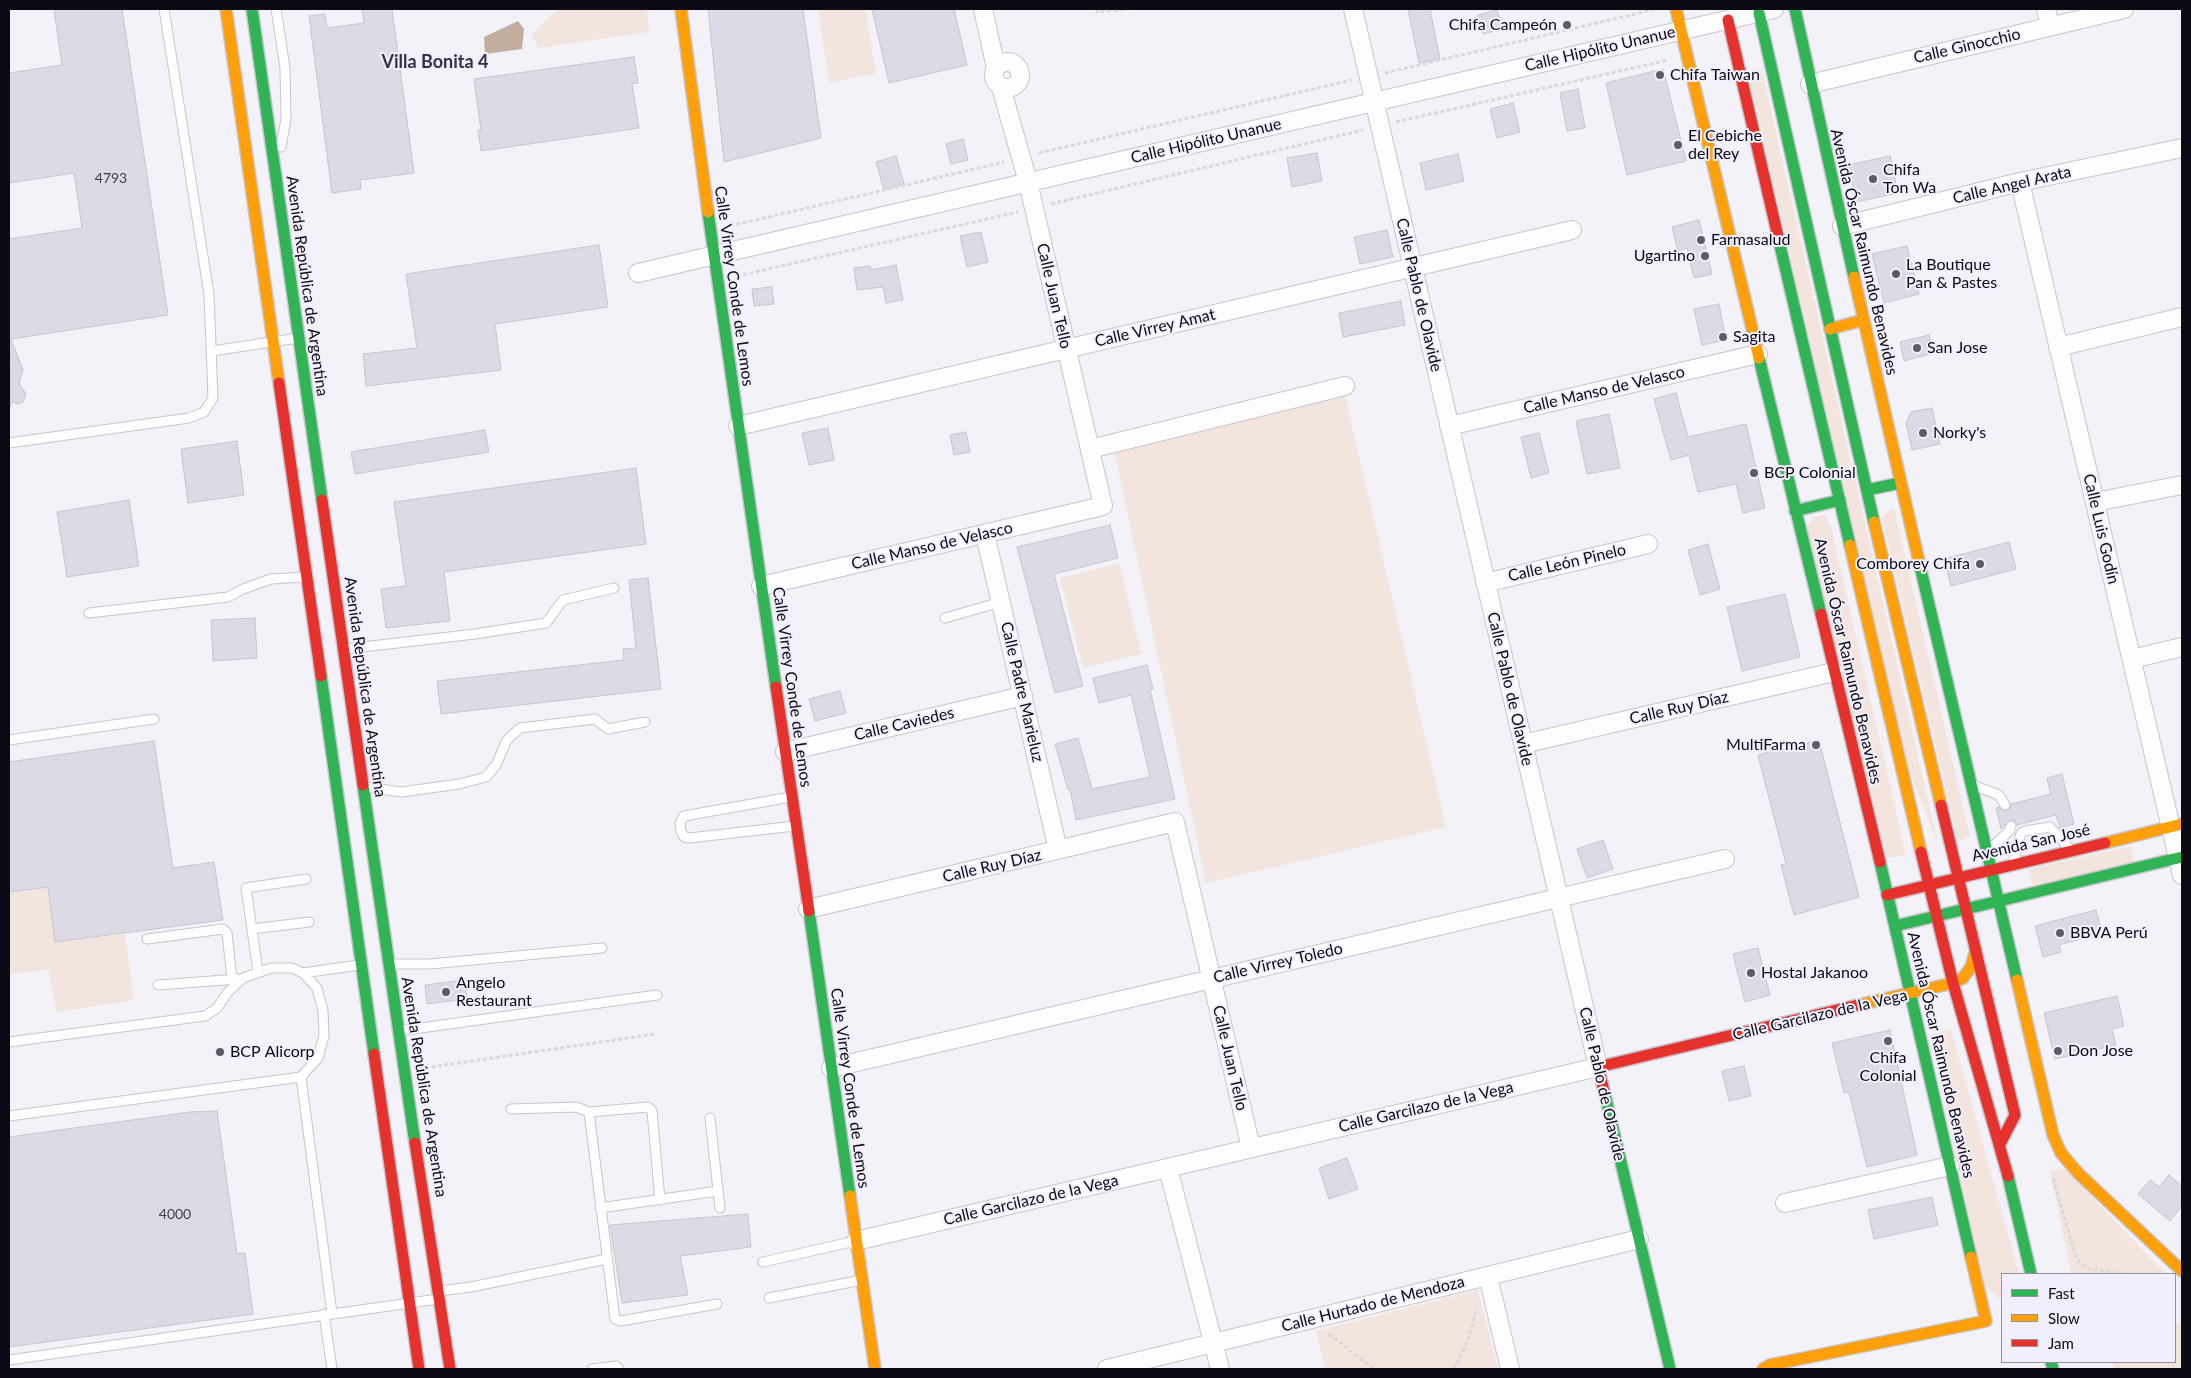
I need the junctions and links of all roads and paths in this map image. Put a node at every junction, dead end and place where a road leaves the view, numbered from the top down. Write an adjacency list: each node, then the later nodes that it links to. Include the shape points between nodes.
1 (164, 9): 46 (lane, via 209,294)
2 (226, 9): 43 (main road, Avenida República de Argentina)
3 (252, 9): 28 (main road, Avenida República de Argentina)
4 (276, 9): 28 (lane, via 285,68 286,119)
5 (681, 9): 34 (main road, Calle Virrey Conde de Lemos)
6 (983, 9): 20 (street, Calle Juan Tello)
7 (1097, 9): 8 (path, via 1097,12)
8 (1130, 9)
9 (1353, 9): 21 (street, Calle Pablo de Olavide)
10 (1656, 9): 21 (path)
11 (1676, 9): 18 (main road, Avenida Óscar Raimundo Benavides)
12 (1794, 9): 22 (main road, Avenida Óscar Raimundo Benavides)
13 (2046, 9): 17 (street)
14 (2124, 9): 17 (street, Calle Ginocchio)
15 (1766, 11): 16 (street, Calle Hipólito Unanue); 41 (main road)
16 (1728, 20): 18 (street, Calle Hipólito Unanue); 56 (main road, Avenida Óscar Raimundo Benavides)
17 (2050, 26): 22 (street, Calle Ginocchio)
18 (1682, 30): 24 (street, Calle Hipólito Unanue); 47 (main road, Avenida Óscar Raimundo Benavides)
19 (1669, 60): 25 (path)
20 (996, 68): 23 (street, Calle Juan Tello, via 994,76); 23 (street, via 1003,63 1012,63 1020,73 1016,85 1009,89)
21 (1368, 76): 24 (street, Calle Pablo de Olavide); 27 (path)
22 (1810, 84): 32 (main road, Avenida Óscar Raimundo Benavides)
23 (1000, 87): 27 (street, Calle Juan Tello)
24 (1374, 102): 25 (street, Calle Pablo de Olavide); 29 (street, Calle Hipólito Unanue)
25 (1380, 126): 31 (path); 36 (street, Calle Pablo de Olavide)
26 (2182, 148): 30 (street, Calle Angel Arata)
27 (1021, 158): 29 (street, Calle Juan Tello); 34 (path)
28 (275, 177): 42 (main road, Avenida República de Argentina)
29 (1028, 182): 31 (street, Calle Juan Tello); 35 (street, Calle Hipólito Unanue)
30 (2020, 182): 32 (street, Calle Angel Arata); 44 (street, Calle Luis Godín)
31 (1034, 208): 38 (path); 45 (street, Calle Juan Tello)
32 (1842, 226): 40 (main road, Avenida Óscar Raimundo Benavides)
33 (1572, 230): 36 (street, Calle Virrey Amat)
34 (710, 231): 35 (main road, Calle Virrey Conde de Lemos)
35 (713, 256): 37 (street, Calle Hipólito Unanue); 38 (main road, Calle Virrey Conde de Lemos)
36 (1412, 268): 45 (street, Calle Virrey Amat); 50 (street, Calle Pablo de Olavide)
37 (638, 273)
38 (716, 281): 49 (main road, Calle Virrey Conde de Lemos)
39 (2182, 318): 44 (street)
40 (1862, 320): 41 (main road); 53 (main road, Avenida Óscar Raimundo Benavides)
41 (1830, 328): 55 (main road)
42 (298, 338): 43 (lane); 69 (main road, Avenida República de Argentina)
43 (274, 342): 46 (lane); 62 (main road, Avenida República de Argentina)
44 (2058, 347): 57 (street, Calle Luis Godín)
45 (1066, 348): 49 (street, Calle Virrey Amat); 52 (street, Calle Juan Tello)
46 (212, 351): 51 (lane, via 214,398 204,412 189,418)
47 (1758, 354): 50 (street, Calle Manso de Velasco); 59 (main road, Avenida Óscar Raimundo Benavides)
48 (1345, 386): 52 (street)
49 (738, 426): 64 (main road, Calle Virrey Conde de Lemos)
50 (1449, 426): 63 (street, Calle Pablo de Olavide)
51 (9, 443)
52 (1090, 449): 58 (street, Calle Juan Tello)
53 (1900, 483): 55 (main road); 80 (main road, Avenida Óscar Raimundo Benavides)
54 (2182, 485): 57 (street)
55 (1867, 490): 96 (main road)
56 (1840, 500): 59 (main road); 98 (main road, Avenida Óscar Raimundo Benavides)
57 (2095, 502): 72 (street, Calle Luis Godín)
58 (1103, 506): 60 (street, Calle Manso de Velasco)
59 (1795, 511): 73 (main road, Avenida Óscar Raimundo Benavides)
60 (985, 534): 64 (street, Calle Manso de Velasco); 66 (street, Calle Padre Marieluz)
61 (1648, 544): 63 (street, Calle León Pinelo)
62 (307, 577): 67 (lane, via 271,579 219,599); 69 (main road, Avenida República de Argentina)
63 (1485, 583): 78 (street, Calle Pablo de Olavide)
64 (761, 586): 79 (main road, Calle Virrey Conde de Lemos)
65 (614, 588): 71 (lane, via 563,600 546,623)
66 (1001, 602): 68 (lane); 74 (street, Calle Padre Marieluz)
67 (89, 613)
68 (945, 618)
69 (328, 637): 71 (main road, Avenida República de Argentina); 88 (main road, Avenida República de Argentina)
70 (2182, 647): 72 (street)
71 (343, 649): 81 (main road, Avenida República de Argentina)
72 (2132, 659): 85 (street, Calle Luis Godín)
73 (1834, 672): 78 (street, Calle Ruy Díaz); 99 (main road, Avenida Óscar Raimundo Benavides)
74 (1023, 696): 79 (street, Calle Caviedes); 89 (street, Calle Padre Marieluz)
75 (154, 719): 77 (lane)
76 (646, 722): 81 (lane, via 608,729 595,719 520,728 507,740 496,765 486,777 401,792)
77 (9, 740)
78 (1523, 744): 100 (street, Calle Pablo de Olavide)
79 (785, 752): 82 (main road, Calle Virrey Conde de Lemos)
80 (1971, 785): 83 (lane, via 1999,795); 91 (main road, Avenida Óscar Raimundo Benavides)
81 (363, 787): 88 (main road, Avenida República de Argentina)
82 (792, 796): 86 (main road, Calle Virrey Conde de Lemos); 86 (lane, via 684,816 680,823 681,831 684,837 689,838)
83 (2005, 805)
84 (1175, 822): 89 (street, Calle Ruy Díaz); 117 (street, Calle Juan Tello)
85 (2177, 825): 90 (main road, Avenida San José); 93 (street, Calle Luis Godín)
86 (796, 826): 102 (main road, Calle Virrey Conde de Lemos)
87 (2021, 833): 90 (lane, via 2050,827); 91 (lane, via 2010,829); 94 (lane)
88 (357, 835): 109 (main road, Avenida República de Argentina); 109 (main road, Avenida República de Argentina)
89 (1058, 850): 102 (street, Calle Ruy Díaz)
90 (2071, 850): 94 (main road, Avenida San José)
91 (1987, 852): 95 (main road, Avenida Óscar Raimundo Benavides)
92 (1725, 859): 100 (street, Calle Virrey Toledo)
93 (2181, 864): 101 (main road)
94 (2012, 865): 95 (main road, Avenida San José)
95 (1992, 869): 96 (main road, Avenida San José); 101 (main road, Avenida Óscar Raimundo Benavides)
96 (1958, 877): 98 (main road, Avenida San José); 103 (main road)
97 (306, 879): 107 (lane, via 246,888)
98 (1929, 885): 99 (main road, Avenida San José); 104 (main road, Avenida Óscar Raimundo Benavides)
99 (1887, 895): 106 (main road, Avenida Óscar Raimundo Benavides)
100 (1558, 897): 117 (street, Calle Virrey Toledo); 126 (street, Calle Pablo de Olavide)
101 (1999, 901): 103 (main road); 148 (main road, Avenida Óscar Raimundo Benavides, via 2046,1109 2061,1154)
102 (808, 909): 127 (main road, Calle Virrey Conde de Lemos)
103 (1966, 909): 104 (main road); 111 (main road)
104 (1937, 916): 106 (main road); 119 (main road, Avenida Óscar Raimundo Benavides)
105 (309, 922): 107 (lane)
106 (1895, 926): 121 (main road, Avenida Óscar Raimundo Benavides)
107 (252, 929): 114 (lane)
108 (147, 938): 118 (lane, via 224,929)
109 (371, 939): 112 (main road, Avenida República de Argentina); 113 (main road, Avenida República de Argentina)
110 (602, 948): 113 (lane, via 430,964)
111 (1976, 949): 119 (main road, Calle Garcilazo de la Vega, via 1971,967 1963,978); 134 (main road, via 2015,1114)
112 (362, 964): 115 (lane); 155 (main road, Avenida República de Argentina)
113 (388, 964): 123 (main road, Avenida República de Argentina)
114 (258, 972): 115 (lane, via 292,968); 116 (lane)
115 (303, 973): 129 (lane, via 317,988 323,1011 324,1036 318,1058)
116 (243, 978): 118 (lane); 125 (lane, via 217,1008 205,1016)
117 (1211, 978): 127 (street, Calle Virrey Toledo); 135 (street, Calle Juan Tello)
118 (232, 979): 120 (lane)
119 (1953, 983): 121 (main road, Calle Garcilazo de la Vega); 134 (main road, Avenida Óscar Raimundo Benavides)
120 (158, 985)
121 (1910, 994): 126 (main road, Calle Garcilazo de la Vega); 136 (main road, Avenida Óscar Raimundo Benavides)
122 (657, 995): 123 (lane)
123 (398, 1032): 128 (main road, Avenida República de Argentina)
124 (655, 1034): 128 (path)
125 (9, 1042)
126 (1598, 1067): 135 (street, Calle Garcilazo de la Vega); 144 (main road, Calle Pablo de Olavide)
127 (831, 1068): 145 (main road, Calle Virrey Conde de Lemos)
128 (405, 1071): 153 (main road, Avenida República de Argentina)
129 (301, 1077): 132 (lane); 157 (lane)
130 (511, 1108): 131 (lane, via 576,1107)
131 (589, 1112): 140 (lane, via 650,1108); 142 (lane)
132 (9, 1116)
133 (710, 1118): 139 (lane)
134 (2000, 1144): 149 (main road, Avenida Óscar Raimundo Benavides)
135 (1251, 1148): 137 (street, Calle Garcilazo de la Vega)
136 (1950, 1166): 141 (street); 161 (main road, Avenida Óscar Raimundo Benavides, via 1986,1321)
137 (1168, 1168): 145 (street, Calle Garcilazo de la Vega); 159 (street)
138 (2051, 1172): 150 (path, via 2080,1263 2090,1269)
139 (718, 1191): 140 (lane); 143 (lane)
140 (660, 1200): 142 (lane)
141 (1785, 1203)
142 (600, 1208): 146 (lane)
143 (720, 1208)
144 (1639, 1239): 151 (street, Calle Hurtado de Mendoza); 173 (main road, Calle Pablo de Olavide)
145 (856, 1241): 147 (lane); 152 (main road, Calle Virrey Conde de Lemos)
146 (607, 1259): 153 (lane); 156 (lane, via 615,1319 618,1321)
147 (763, 1262)
148 (2182, 1271)
149 (2031, 1273)
150 (2120, 1273)
151 (1484, 1277): 158 (street, Calle Hurtado de Mendoza); 171 (path, via 1474,1325); 172 (street)
152 (862, 1280): 154 (lane); 167 (main road, Calle Virrey Conde de Lemos)
153 (440, 1295): 155 (lane); 164 (main road, Avenida República de Argentina)
154 (768, 1298)
155 (410, 1303): 157 (lane); 163 (main road, Avenida República de Argentina)
156 (717, 1304)
157 (328, 1314): 160 (lane); 162 (lane)
158 (1311, 1320): 159 (street, Calle Hurtado de Mendoza); 170 (path)
159 (1213, 1344): 168 (street, Calle Hurtado de Mendoza); 169 (street)
160 (9, 1360)
161 (1767, 1367): 174 (street)
162 (332, 1369)
163 (419, 1369)
164 (450, 1369)
165 (592, 1369): 166 (lane, via 616,1366)
166 (619, 1369)
167 (875, 1369)
168 (1107, 1369)
169 (1220, 1369)
170 (1374, 1369)
171 (1454, 1369)
172 (1510, 1369)
173 (1670, 1369)
174 (1750, 1369)

